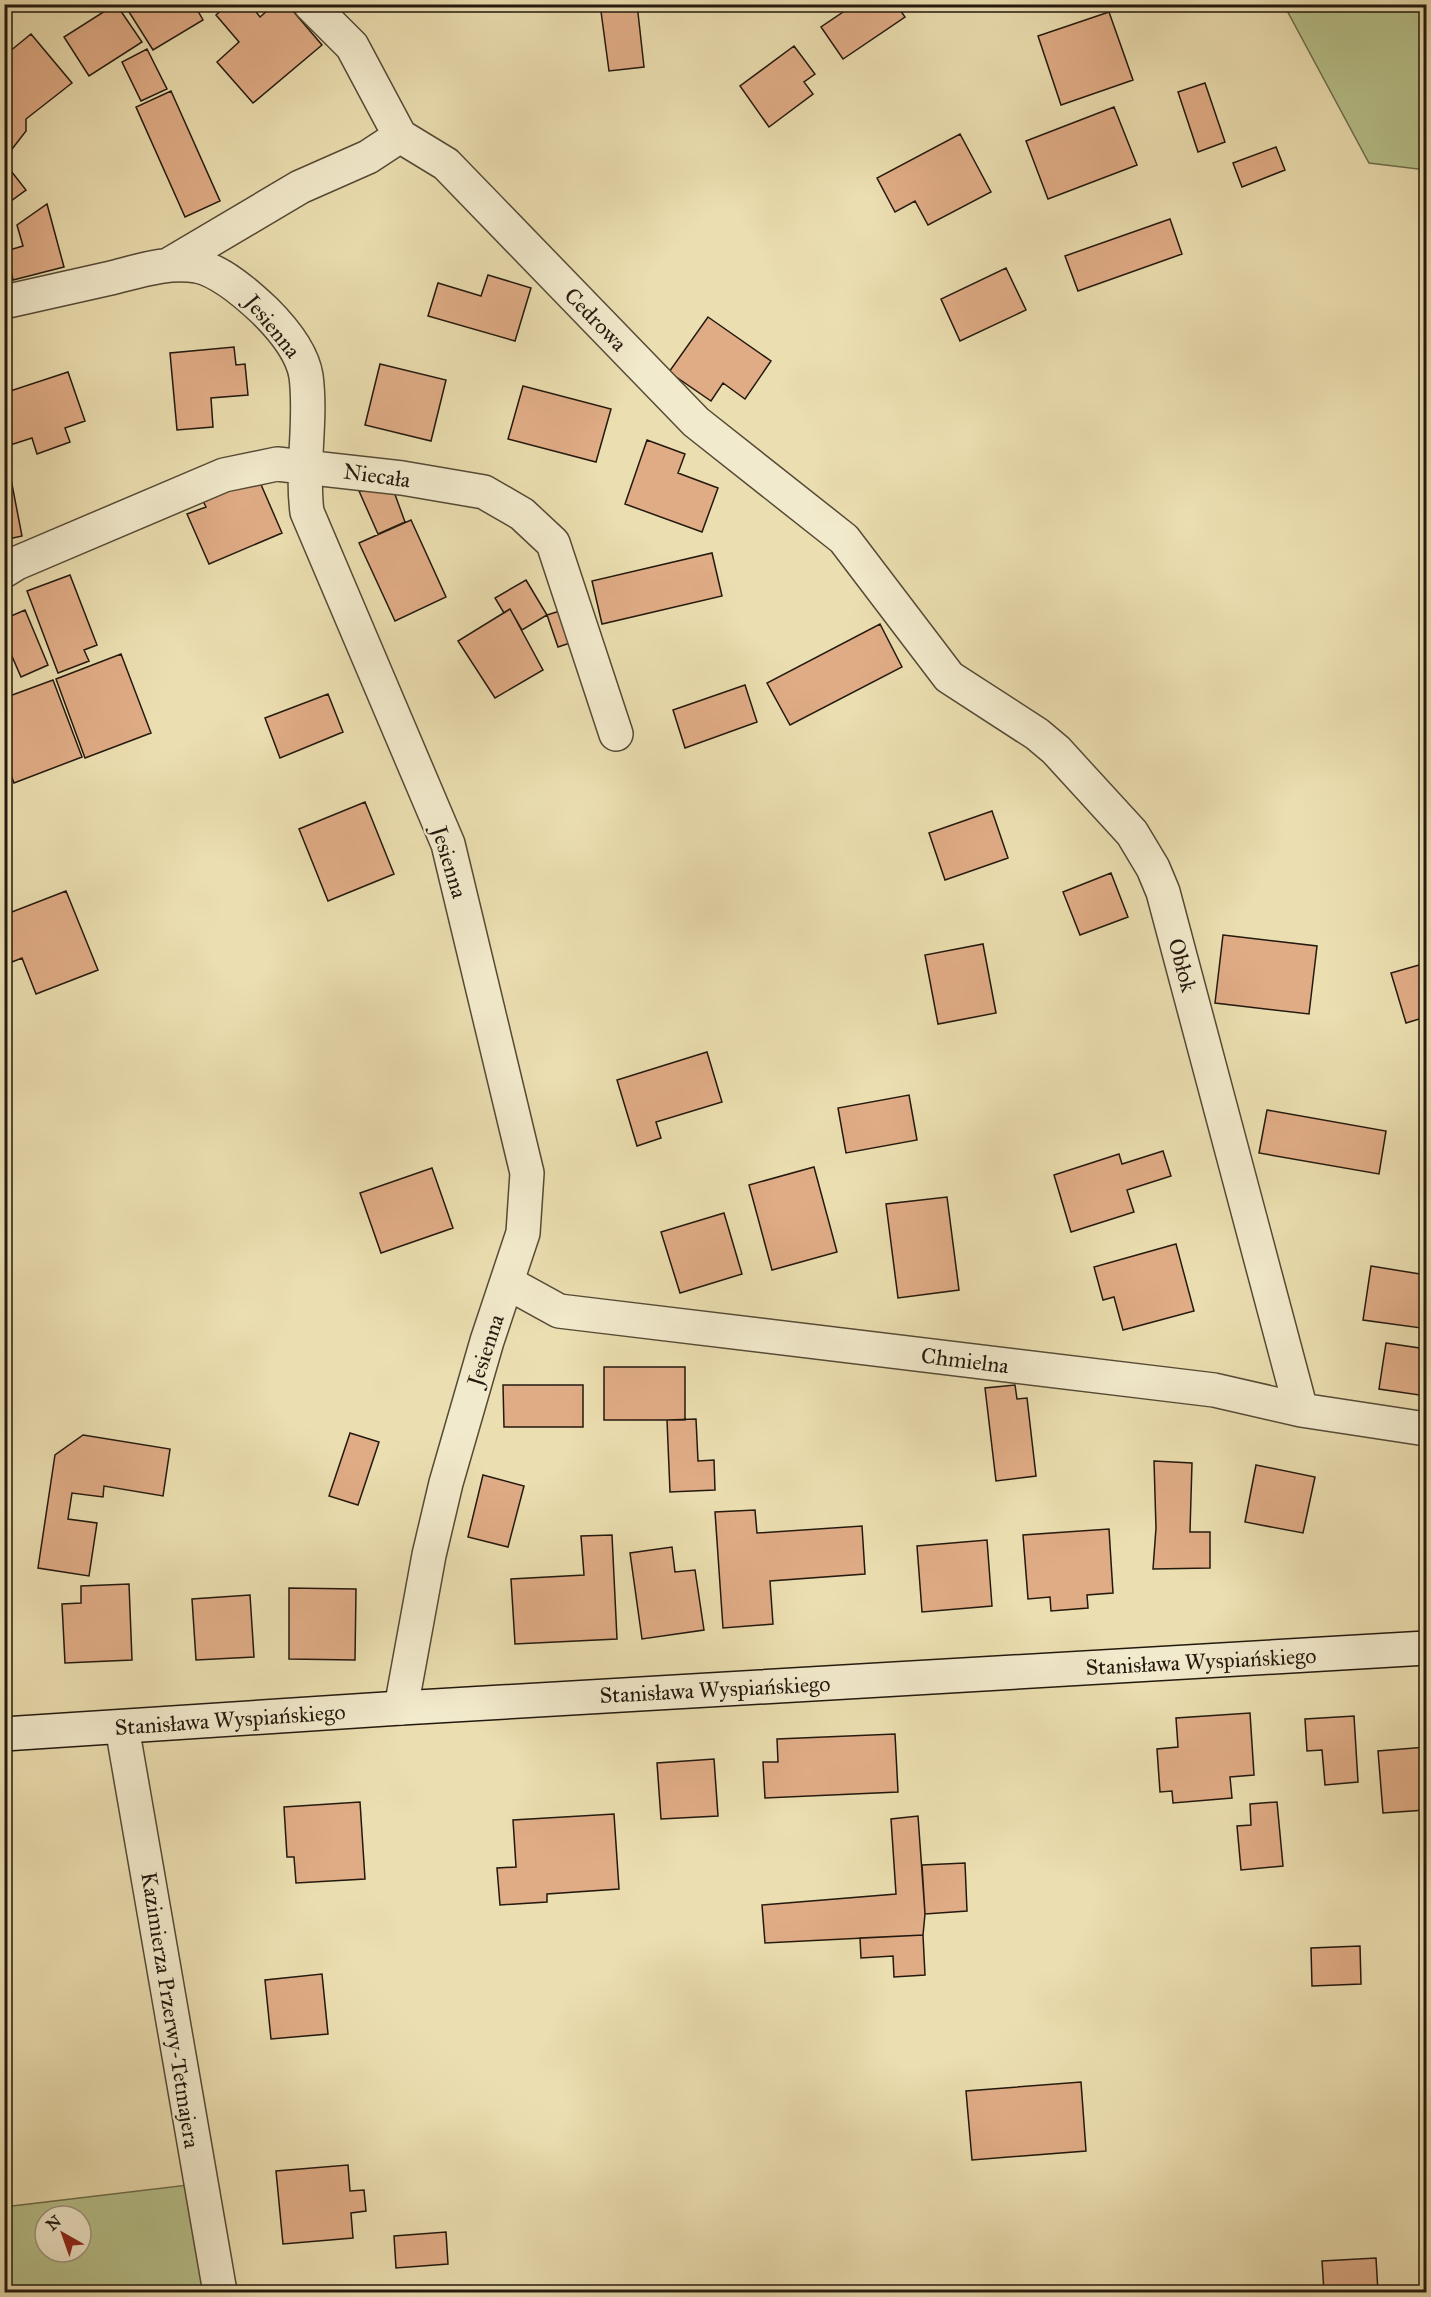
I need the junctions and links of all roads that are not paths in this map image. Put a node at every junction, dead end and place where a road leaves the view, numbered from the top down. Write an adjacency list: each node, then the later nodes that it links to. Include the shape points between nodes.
1 (310, 4): 2 (street, via 352,46)
2 (400, 136): 3 (street, via 368,158 300,187); 7 (street, Cedrowa, via 446,164 696,422 844,539)
3 (170, 264): 4 (street, Jesienna); 5 (street, Jesienna, via 199,267 242,289 291,341 305,374 309,417)
4 (4, 302)
5 (305, 466): 6 (street, Niecała, via 277,464 224,475); 8 (street, Niecała, via 484,492 522,514 552,543); 9 (street, Jesienna, via 307,512 316,539 448,844 527,1173 523,1233)
6 (4, 571)
7 (903, 617): 10 (street, Obłok, via 949,677 1056,750 1132,833 1153,868 1163,891)
8 (616, 734)
9 (508, 1283): 10 (street, Chmielna, via 559,1311 1214,1390); 13 (street, Jesienna, via 446,1483)
10 (1301, 1410): 11 (street, Chmielna)
11 (1426, 1429)
12 (1426, 1648): 13 (street, Stanisława Wyspiańskiego)
13 (401, 1708): 14 (street, Stanisława Wyspiańskiego)
14 (122, 1727): 15 (street, Stanisława Wyspiańskiego); 16 (street, Kazimierza Przerwy-Tetmajera)
15 (4, 1734)
16 (220, 2292)

